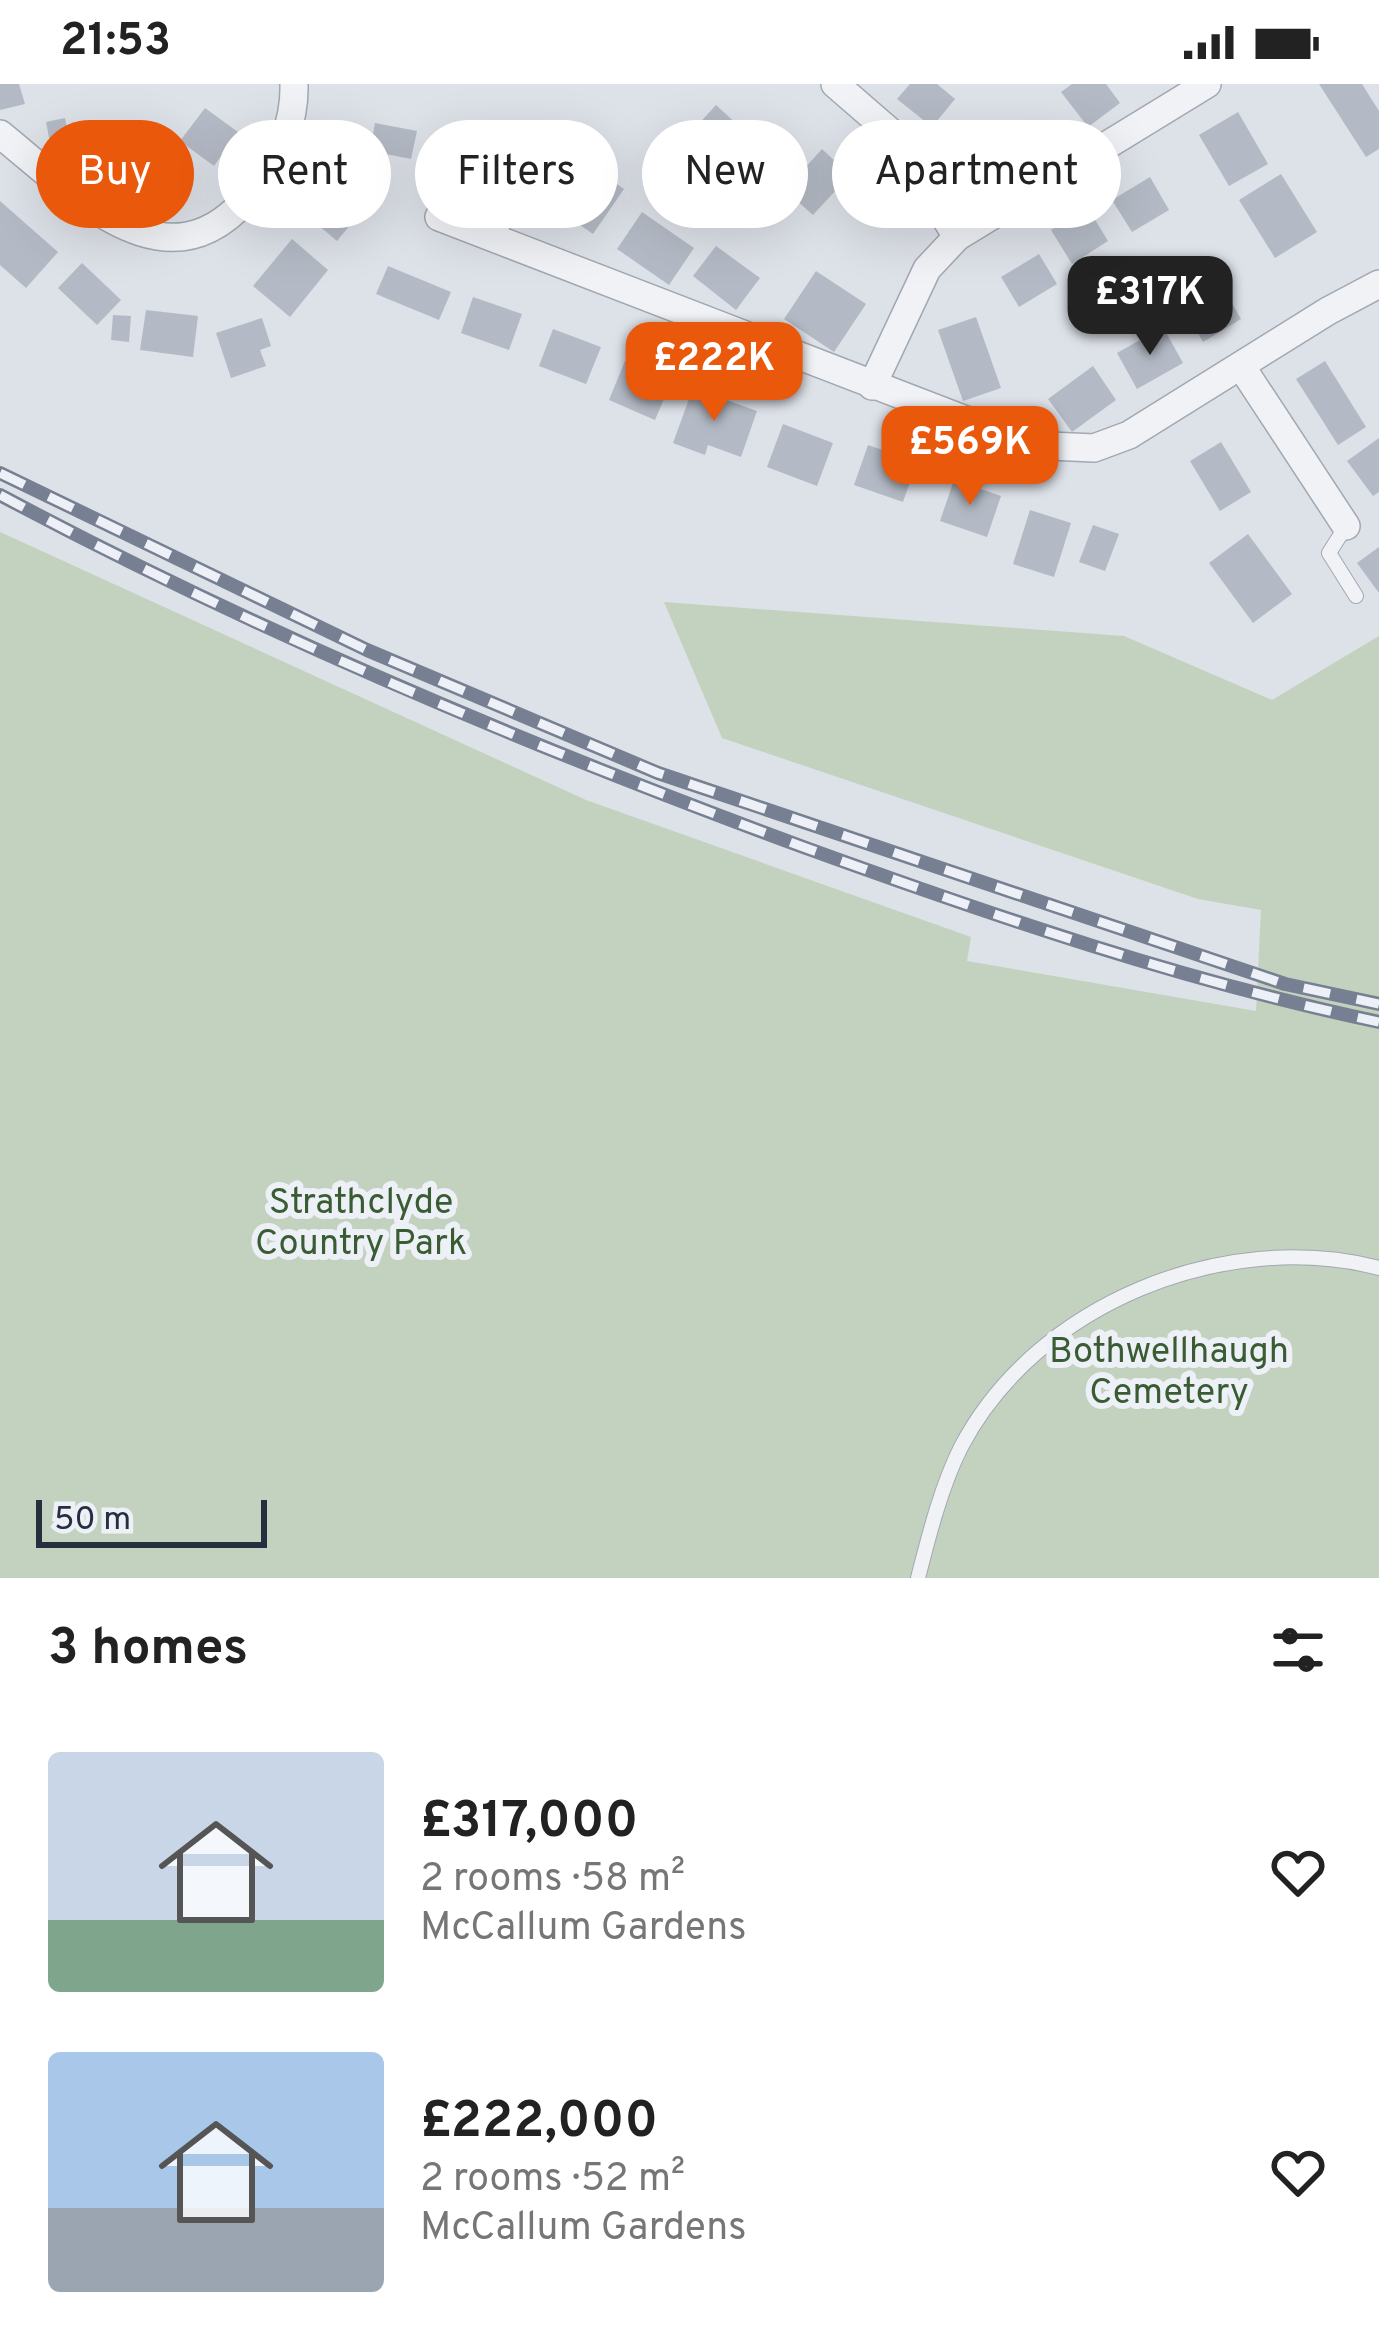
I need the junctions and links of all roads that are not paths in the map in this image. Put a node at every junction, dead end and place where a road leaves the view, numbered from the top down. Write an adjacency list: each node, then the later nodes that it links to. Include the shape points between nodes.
1 (295, 84): 5 (street, via 284,144 269,170 244,203 191,237 168,240 101,215)
2 (835, 84): 9 (street, via 895,136)
3 (1207, 84): 4 (street)
4 (1157, 95): 9 (street)
5 (0, 134)
6 (468, 228): 8 (street)
7 (495, 228): 8 (street)
8 (492, 237): 12 (street)
9 (957, 237): 12 (street, via 927,269)
10 (1379, 284): 11 (street)
11 (1241, 366): 12 (street, via 1130,435 1094,448 1010,437); 13 (street)
12 (872, 386)
13 (1346, 526): 14 (lane, via 1329,553)
14 (1356, 596)
15 (1379, 1268): 16 (lane, via 1286,1257 1229,1262 1109,1302 1014,1375 992,1402 961,1448)
16 (918, 1578)

